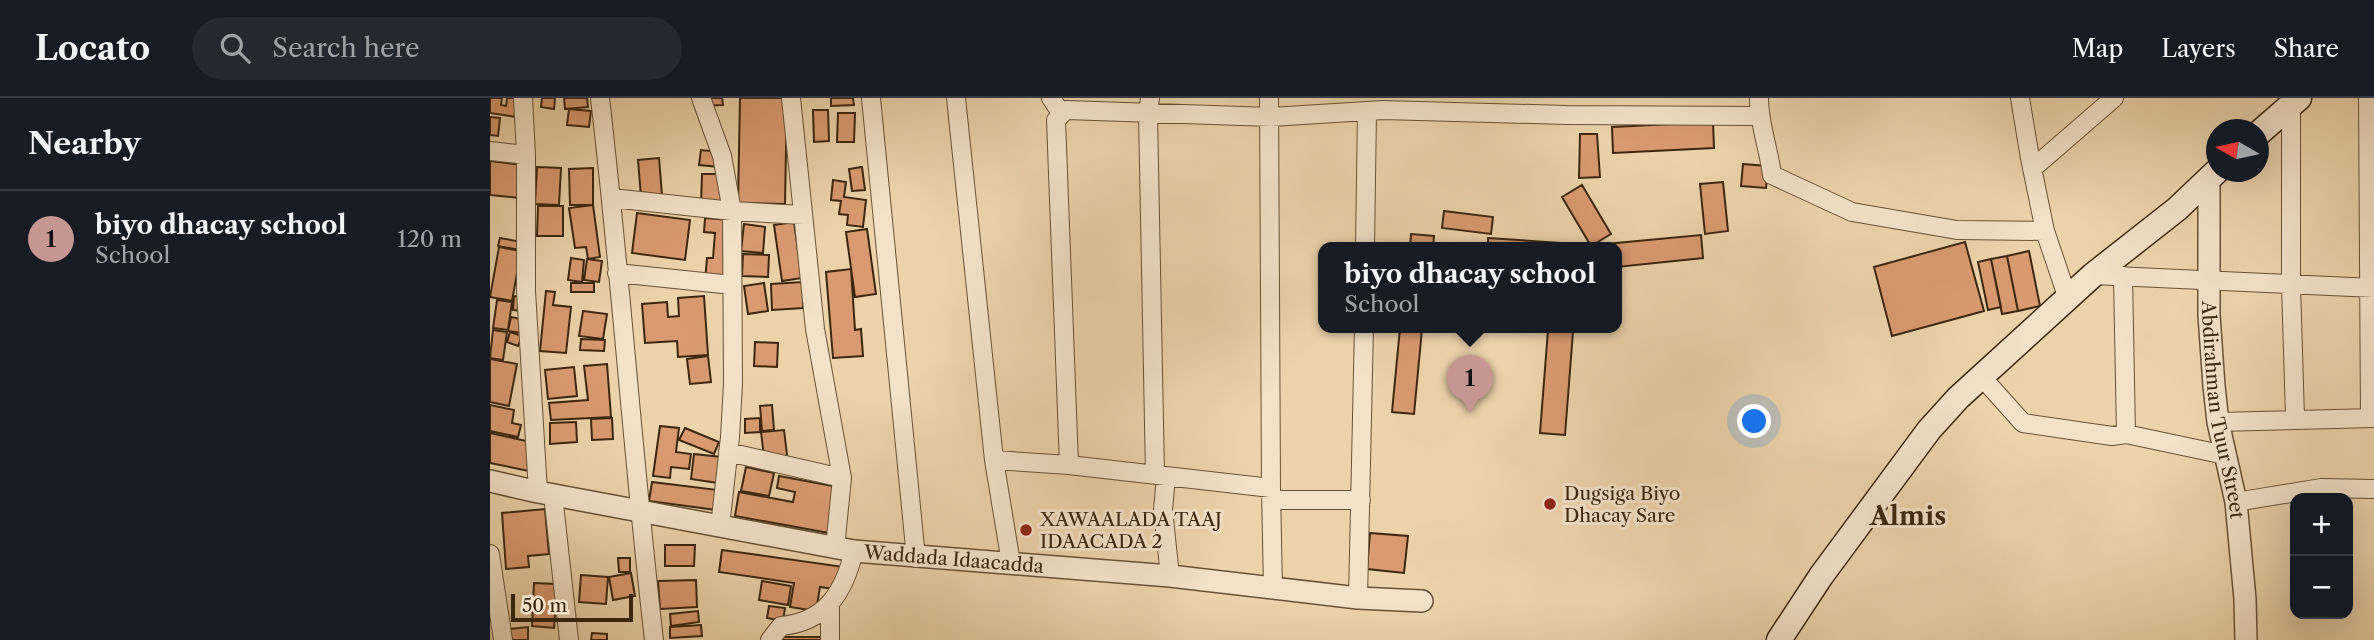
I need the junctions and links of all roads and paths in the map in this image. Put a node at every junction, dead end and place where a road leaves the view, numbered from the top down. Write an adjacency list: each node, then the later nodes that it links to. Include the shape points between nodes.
1 (523, 98): 20 (street)
2 (600, 98): 24 (street)
3 (701, 98): 25 (street, via 722,156)
4 (791, 98): 26 (street)
5 (871, 98): 59 (street)
6 (956, 98): 45 (street)
7 (1269, 98): 17 (street)
8 (2020, 98): 21 (street)
9 (2114, 98): 21 (street)
10 (2368, 98): 35 (street)
11 (2295, 101): 18 (main road); 34 (street)
12 (1056, 106): 13 (street, via 1066,110); 46 (street)
13 (1149, 106): 17 (street); 47 (street)
14 (1378, 106): 15 (street); 17 (street); 28 (street)
15 (1567, 106): 16 (street)
16 (1759, 107): 27 (street, via 1772,175 1852,212 1958,230)
17 (1271, 117): 52 (street)
18 (2269, 125)
19 (490, 151): 20 (street)
20 (526, 155): 51 (street, via 526,291)
21 (2032, 169): 27 (street)
22 (2206, 182): 30 (main road)
23 (2213, 182): 32 (street, Abdirahman Tuur Street)
24 (612, 198): 25 (street); 29 (street)
25 (732, 211): 26 (street); 33 (street)
26 (803, 215): 48 (street, via 815,329)
27 (2045, 231): 36 (street)
28 (1365, 242)
29 (617, 273): 33 (street); 55 (street)
30 (2093, 275): 31 (street); 36 (main road)
31 (2123, 276): 32 (street); 42 (street)
32 (2209, 281): 34 (street); 41 (street, Abdirahman Tuur Street)
33 (732, 285): 43 (street)
34 (2291, 285): 35 (street); 39 (street)
35 (2371, 288): 40 (street)
36 (2068, 299): 38 (main road)
37 (1364, 333): 53 (street)
38 (1980, 375): 42 (street, via 2023,424); 71 (main road, via 1929,430)
39 (2295, 418): 40 (street); 41 (street)
40 (2372, 418)
41 (2218, 422): 44 (street, Abdirahman Tuur Street)
42 (2126, 434): 44 (street)
43 (728, 452): 48 (street); 56 (street)
44 (2225, 456): 54 (street, Abdirahman Tuur Street)
45 (994, 460): 46 (street); 60 (street)
46 (1069, 466): 47 (street)
47 (1160, 476): 52 (street); 61 (street)
48 (842, 478): 57 (street)
49 (490, 481): 51 (street, Waddada Idaacadda)
50 (2374, 488): 54 (street, via 2321,488)
51 (545, 493): 55 (street, Waddada Idaacadda); 67 (street)
52 (1271, 494): 53 (street); 62 (street)
53 (1361, 500): 63 (street)
54 (2236, 502): 72 (street, Abdirahman Tuur Street)
55 (638, 510): 56 (street, Waddada Idaacadda); 68 (street)
56 (720, 527): 57 (street, Waddada Idaacadda)
57 (844, 550): 59 (street, Waddada Idaacadda); 65 (street, via 848,575)
58 (490, 554): 66 (street)
59 (916, 558): 60 (street, Waddada Idaacadda)
60 (1011, 563): 61 (street, Waddada Idaacadda)
61 (1170, 576): 62 (street, Waddada Idaacadda)
62 (1273, 589): 63 (street, Waddada Idaacadda)
63 (1358, 598): 64 (street, Waddada Idaacadda)
64 (1422, 601)
65 (830, 605): 69 (street, via 801,624 781,626); 70 (street)
66 (503, 640)
67 (569, 640)
68 (654, 640)
69 (770, 640)
70 (830, 640)
71 (1779, 640)
72 (2246, 640)

